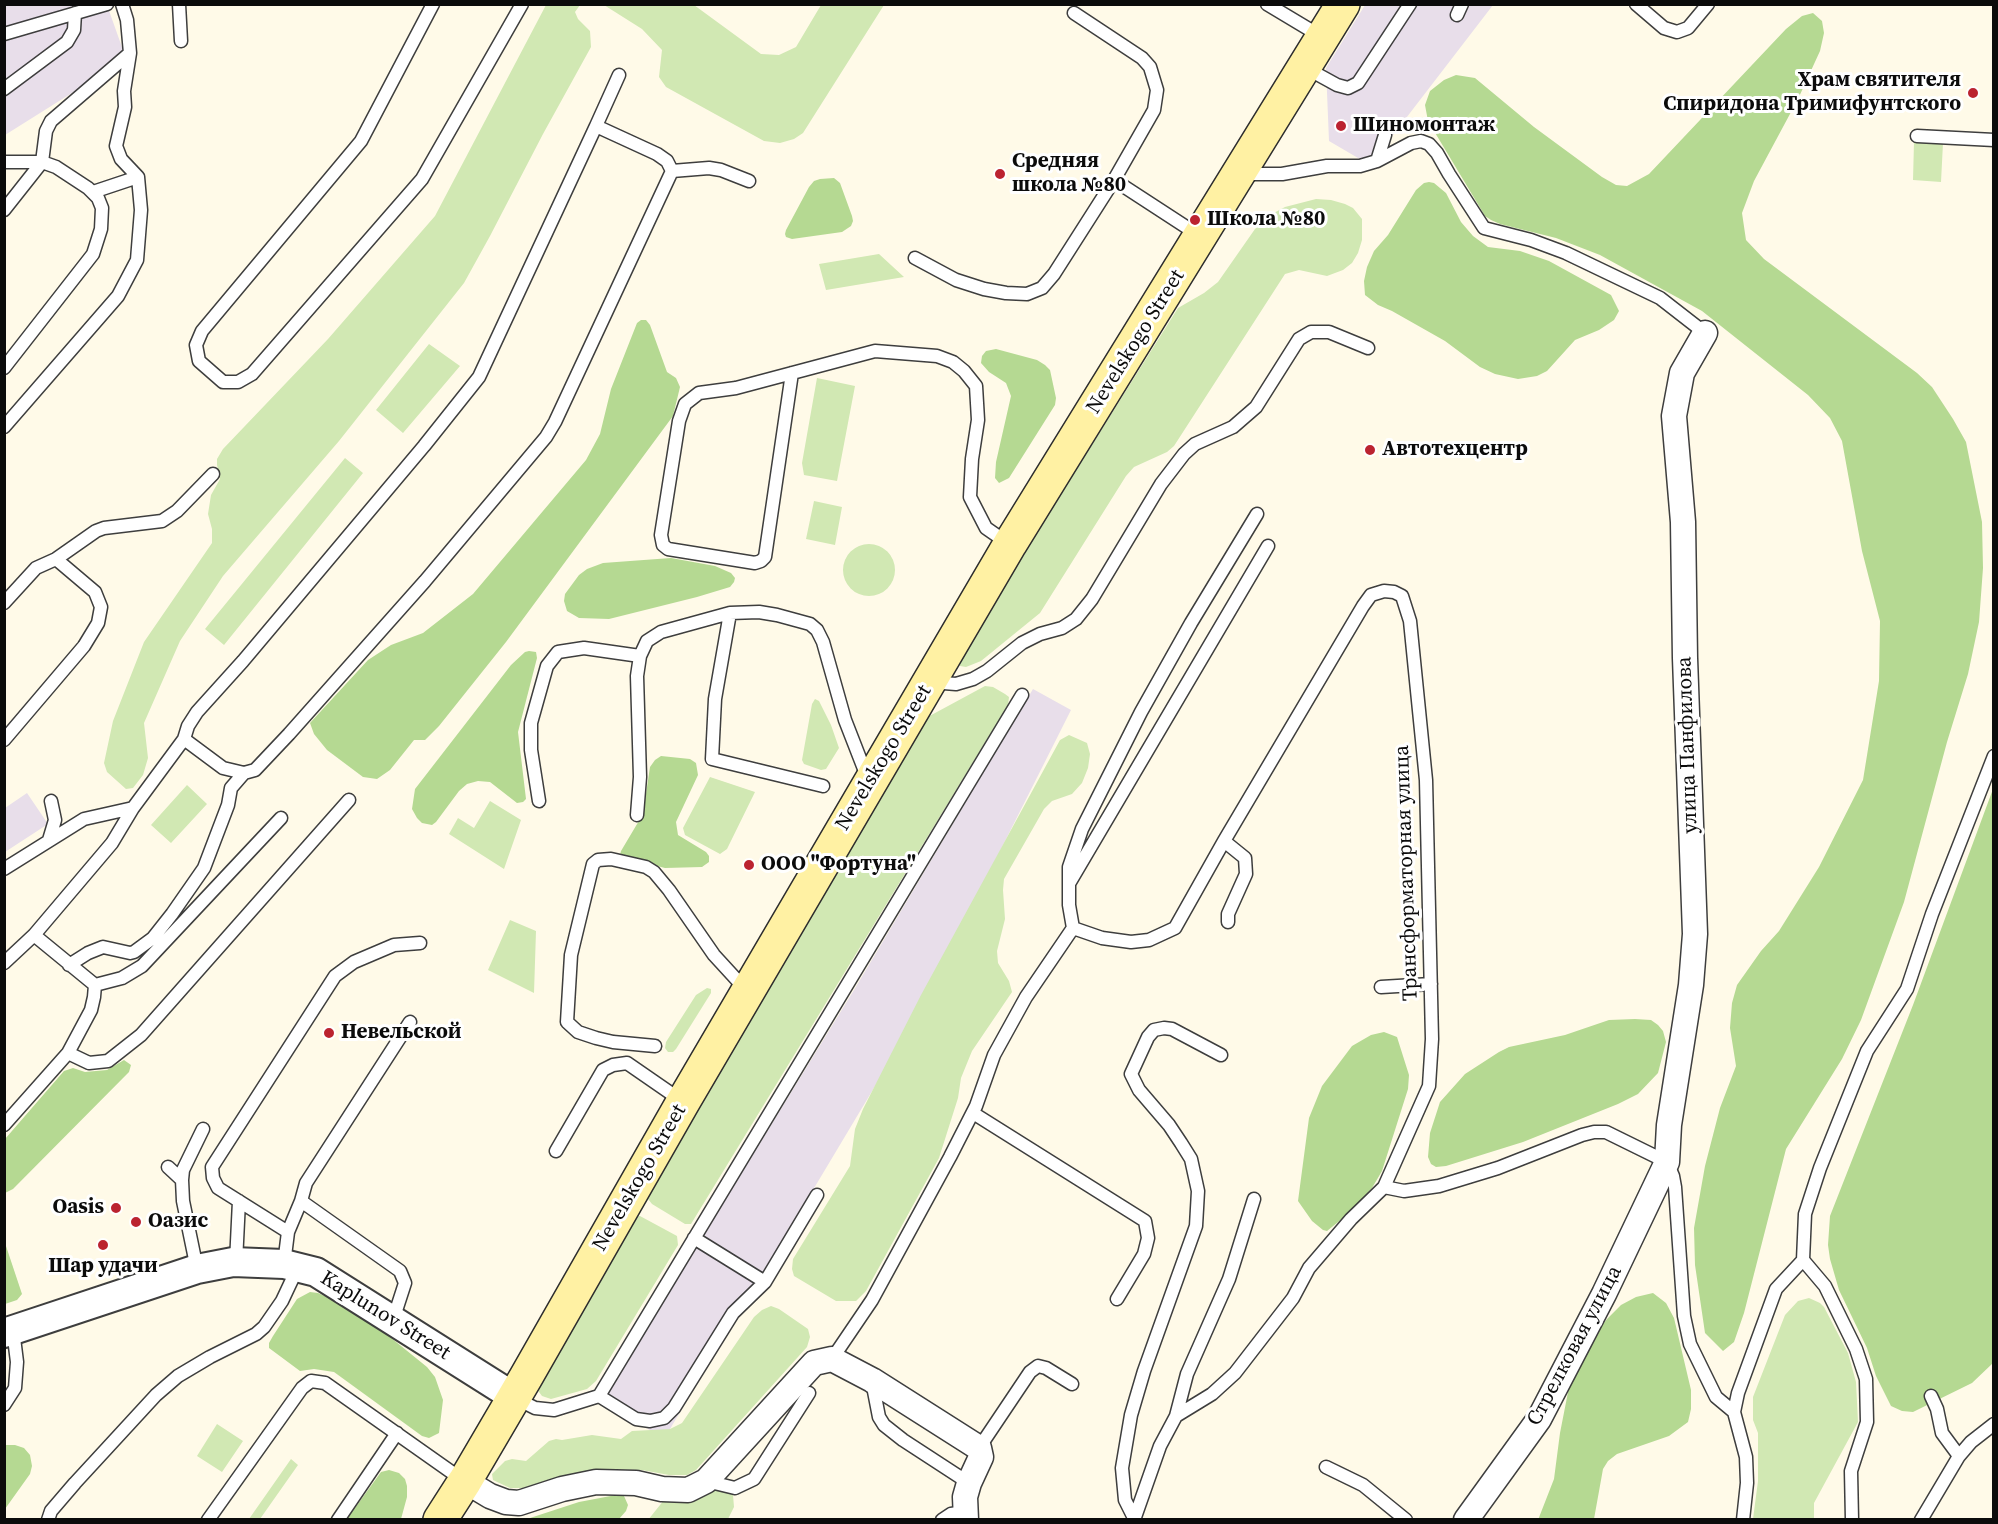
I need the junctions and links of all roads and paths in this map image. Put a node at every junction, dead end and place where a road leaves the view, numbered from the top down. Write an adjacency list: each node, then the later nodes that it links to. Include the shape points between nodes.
1 (107, 4): 11 (lane)
2 (122, 4): 16 (lane)
3 (179, 4): 15 (lane)
4 (433, 4): 5 (lane, via 361,141 202,331 196,345 199,361 223,382 238,382 252,374 422,179)
5 (522, 4)
6 (1267, 4): 14 (lane)
7 (1343, 4): 14 (main road, Nevelskogo Street)
8 (1410, 4): 17 (lane, via 1352,87 1337,85)
9 (1636, 4): 10 (lane, via 1664,28 1677,32 1688,28)
10 (1708, 4)
11 (75, 13): 13 (lane); 19 (lane, via 74,30 67,42)
12 (1074, 13): 30 (lane, via 1142,58 1150,67 1157,90 1154,111)
13 (4, 34)
14 (1323, 38): 17 (main road, Nevelskogo Street)
15 (181, 41)
16 (130, 53): 26 (lane, via 51,122); 29 (lane, via 125,107 116,146 121,159)
17 (1305, 67): 28 (main road, Nevelskogo Street)
18 (619, 75): 20 (lane)
19 (4, 89)
20 (596, 126): 27 (lane, via 657,154); 51 (lane, via 479,377 197,712)
21 (1385, 135): 24 (lane)
22 (1917, 136): 23 (lane)
23 (1994, 140)
24 (1377, 161): 28 (lane, via 1282,174); 36 (lane, via 1411,143 1429,144 1484,228 1566,253 1659,298)
25 (4, 162): 26 (lane)
26 (42, 162): 32 (lane, via 65,171); 33 (lane)
27 (672, 171): 31 (lane, via 708,168); 54 (lane, via 546,437 289,734 255,770)
28 (1239, 174): 34 (main road, Nevelskogo Street)
29 (138, 177): 32 (lane); 40 (lane, via 141,210 133,270 118,296)
30 (1114, 180): 34 (lane); 35 (lane, via 1054,274 1042,288 1027,294 984,289 956,280)
31 (749, 182)
32 (93, 192): 38 (lane, via 102,208 101,229 93,254)
33 (4, 210)
34 (1201, 236): 43 (main road, Nevelskogo Street)
35 (915, 258)
36 (1705, 333): 86 (street, улица Панфилова, via 1682,373 1674,416 1683,522 1695,934)
37 (1368, 348): 49 (lane, via 1329,332 1311,332 1299,339 1256,407 1233,427 1184,454 1076,619 1023,643 973,679 956,684)
38 (4, 368)
39 (792, 373): 39 (lane, via 699,393 685,404 661,529 663,545 668,549 755,563 765,557); 43 (lane, via 875,351 937,356 964,371 976,386 978,403 970,497 986,528)
40 (4, 427)
41 (213, 474): 45 (lane, via 162,521 104,528)
42 (1257, 514): 66 (lane, via 1125,744 1082,829 1069,867)
43 (1010, 544): 49 (main road, Nevelskogo Street)
44 (1268, 546): 66 (lane)
45 (56, 559): 46 (lane, via 36,568); 52 (lane, via 95,592 100,607 98,623 84,646)
46 (4, 603)
47 (730, 613): 48 (lane, via 661,632 647,640); 55 (lane, via 777,615 810,624 817,630); 56 (lane, via 715,699 712,759)
48 (640, 656): 59 (lane, via 584,648 558,652 547,666 531,723); 61 (lane)
49 (930, 682): 55 (main road, Nevelskogo Street)
50 (1022, 695): 95 (lane)
51 (184, 739): 54 (lane, via 223,768); 60 (lane)
52 (4, 740)
53 (1994, 756): 96 (lane, via 1907,989 1866,1052 1820,1168 1805,1214)
54 (244, 772): 72 (lane, via 231,788 204,868 153,938 134,952 103,947)
55 (869, 783): 76 (main road, Nevelskogo Street)
56 (823, 786)
57 (349, 800): 79 (lane, via 141,1035 108,1061 89,1063)
58 (51, 801): 63 (lane, via 55,820)
59 (539, 801)
60 (133, 808): 63 (lane, via 84,819); 69 (lane, via 112,843)
61 (637, 815)
62 (281, 818): 74 (lane, via 142,966 122,978)
63 (49, 840): 65 (lane)
64 (1224, 841): 67 (lane, via 1245,858 1246,874); 68 (lane, via 1174,928 1149,940 1131,942); 73 (lane, Трансформаторная улица, via 1363,606 1371,596 1384,591 1402,597 1409,613 1426,780)
65 (4, 868)
66 (1068, 886): 68 (lane)
67 (1228, 922)
68 (1073, 928): 82 (lane, via 1026,997 994,1055)
69 (34, 935): 71 (lane); 72 (lane)
70 (420, 943): 92 (lane, via 394,945 354,962 335,976 212,1167 218,1188)
71 (4, 963)
72 (69, 965): 74 (lane)
73 (1431, 984): 75 (lane); 89 (lane, Трансформаторная улица, via 1429,1086)
74 (94, 985): 79 (lane, via 91,1010)
75 (1380, 987)
76 (748, 992): 78 (lane, via 714,955 654,872 611,859 598,860 593,864 571,955 567,1022 578,1032 596,1038); 81 (main road, Nevelskogo Street)
77 (410, 1022): 93 (lane, via 306,1183)
78 (655, 1046)
79 (68, 1053): 83 (lane)
80 (1221, 1055): 123 (lane, via 1172,1029 1154,1030 1131,1074 1191,1159 1198,1191 1196,1226 1131,1415 1122,1478 1125,1500)
81 (682, 1102): 85 (lane, via 627,1063 613,1065 603,1070); 110 (main road, Nevelskogo Street)
82 (973, 1113): 101 (lane, via 1145,1221 1148,1238 1144,1254); 104 (lane, via 872,1300)
83 (4, 1125)
84 (203, 1129): 88 (lane)
85 (556, 1151)
86 (1667, 1162): 89 (lane, via 1606,1132 1594,1132 1439,1186 1404,1191); 112 (lane, via 1675,1187 1684,1316 1690,1344 1716,1397); 130 (street, Стрелковая улица, via 1539,1419)
87 (168, 1167): 88 (lane)
88 (182, 1180): 99 (lane)
89 (1384, 1187): 113 (lane, via 1309,1268 1293,1298 1235,1373 1212,1394)
90 (817, 1195): 100 (lane)
91 (1254, 1199): 113 (lane, via 1229,1279 1187,1374)
92 (239, 1201): 94 (lane); 97 (lane)
93 (301, 1201): 94 (lane); 102 (lane, via 400,1271 405,1283)
94 (288, 1232): 98 (lane)
95 (694, 1238): 100 (lane); 108 (lane)
96 (1803, 1260): 112 (lane, via 1776,1289); 132 (lane, via 1825,1286 1866,1379 1867,1422 1851,1471)
97 (236, 1262): 98 (street, Kaplunov Street); 99 (street, Kaplunov Street)
98 (291, 1266): 102 (street, Kaplunov Street, via 316,1272); 124 (lane, via 282,1302 264,1327 178,1376 156,1395 75,1483)
99 (197, 1269): 103 (street, Kaplunov Street)
100 (765, 1282): 108 (lane, via 733,1313 664,1418 636,1419)
101 (1117, 1299)
102 (393, 1320): 110 (street, Kaplunov Street)
103 (9, 1332): 111 (lane, via 17,1362 15,1388)
104 (832, 1359): 105 (street); 120 (street, via 814,1363)
105 (872, 1380): 116 (street); 121 (lane, via 884,1425)
106 (1072, 1384): 116 (lane, via 1038,1366 1030,1372)
107 (809, 1394): 120 (lane, via 754,1479 735,1488)
108 (599, 1396): 110 (lane, via 554,1410 535,1408)
109 (1930, 1396): 117 (lane, via 1942,1433)
110 (514, 1397): 119 (main road, Nevelskogo Street)
111 (4, 1405)
112 (1734, 1412): 131 (lane, via 1746,1457)
113 (1176, 1416): 123 (lane, via 1160,1446)
114 (1994, 1424): 117 (lane)
115 (397, 1433): 119 (lane); 125 (lane, via 325,1383 310,1381); 126 (lane)
116 (979, 1449): 121 (street, via 981,1457)
117 (1959, 1456): 133 (lane)
118 (1326, 1467): 129 (lane, via 1363,1485)
119 (465, 1481): 120 (street, via 490,1496 519,1503 596,1482 688,1490); 127 (main road, Nevelskogo Street)
120 (706, 1481)
121 (969, 1483): 122 (street)
122 (966, 1516): 128 (lane, via 951,1514)
123 (1134, 1519)
124 (48, 1520)
125 (208, 1520)
126 (338, 1520)
127 (440, 1520)
128 (942, 1520)
129 (1407, 1520)
130 (1466, 1520)
131 (1743, 1520)
132 (1852, 1520)
133 (1921, 1520)

